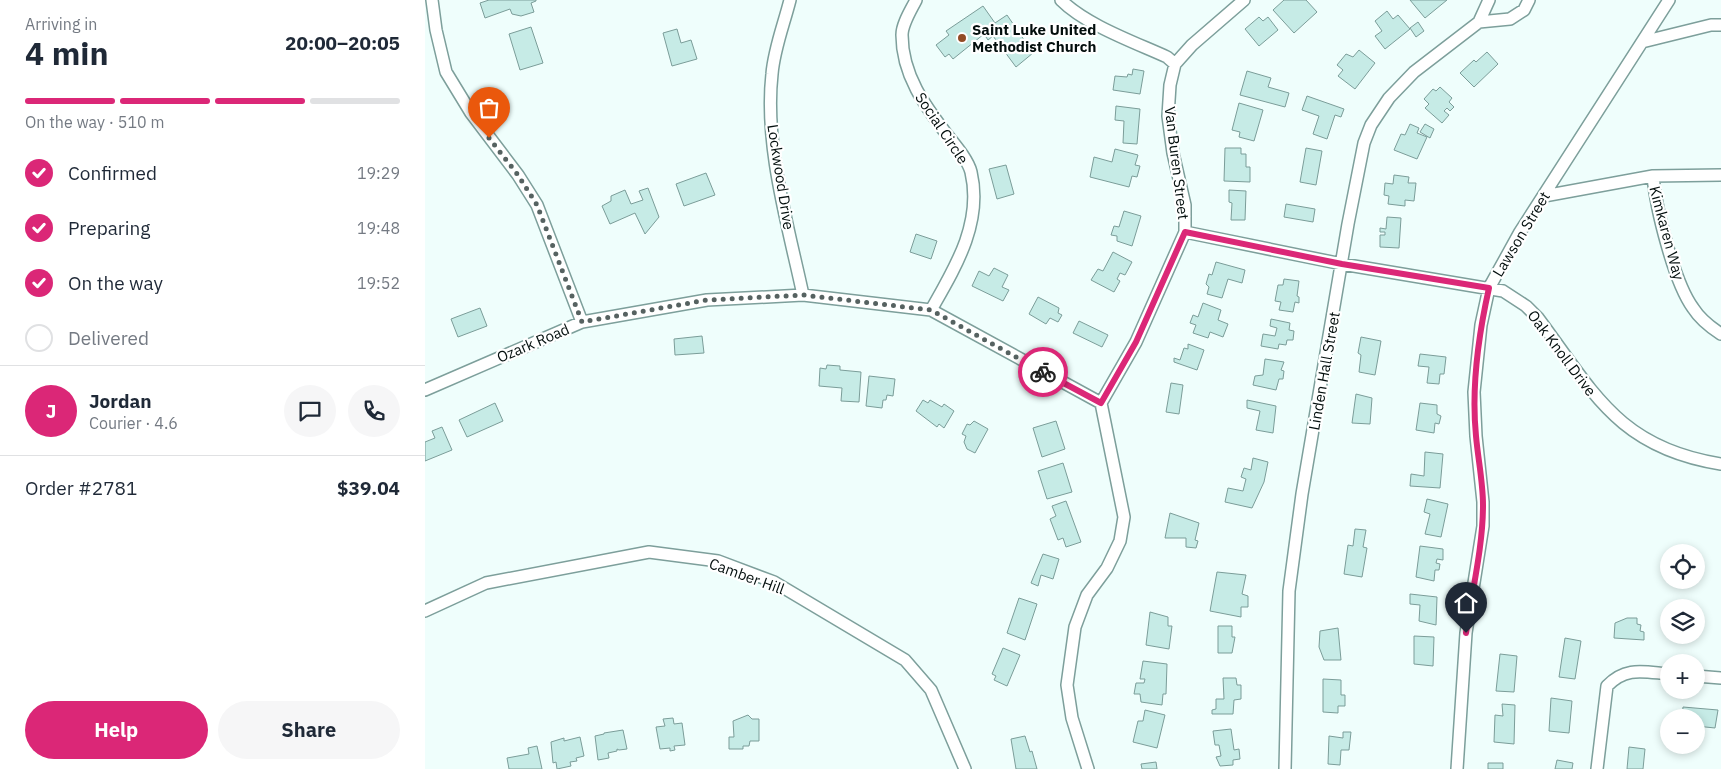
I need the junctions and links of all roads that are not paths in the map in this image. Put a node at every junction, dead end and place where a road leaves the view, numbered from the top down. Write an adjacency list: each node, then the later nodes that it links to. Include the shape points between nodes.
1 (432, 0): 21 (street, via 446,72 471,113 537,205)
2 (790, 0): 19 (street, Lockwood Drive, via 771,73 771,128)
3 (916, 0): 20 (street, Social Circle, via 902,34 907,70 921,100 957,147 970,170 973,190 970,230 962,256)
4 (1061, 0): 12 (street, via 1069,8)
5 (1244, 0): 12 (street, Van Buren Street)
6 (1489, 0): 9 (street, Linden Hall Street)
7 (1529, 0): 9 (street, via 1524,10 1510,19)
8 (1669, 0): 11 (street, Lawson Street)
9 (1479, 22): 17 (street, Linden Hall Street, via 1414,72 1389,98 1371,125 1364,142)
10 (1721, 25): 11 (street, via 1711,24)
11 (1642, 42): 15 (street, Lawson Street)
12 (1175, 64): 16 (street, Van Buren Street, via 1168,116 1185,205)
13 (1721, 175): 14 (street)
14 (1653, 176): 15 (street); 22 (street, Kimkaren Way, via 1679,283 1692,308 1706,324)
15 (1544, 196): 18 (street, Lawson Street)
16 (1185, 232): 17 (street, Oak Knoll Drive); 24 (street, Van Buren Street, via 1136,342)
17 (1342, 264): 18 (street, Oak Knoll Drive); 32 (street, Linden Hall Street, via 1302,494 1289,591)
18 (1489, 288): 25 (street, Oak Knoll Drive, via 1503,291 1532,312 1598,400 1633,432 1677,454); 33 (street, Lawson Street, via 1474,392 1483,526 1466,633)
19 (803, 295): 20 (street, Ozark Road); 21 (street, Ozark Road, via 707,300)
20 (931, 310): 24 (street, Ozark Road)
21 (582, 322): 23 (street, Ozark Road)
22 (1721, 334)
23 (425, 390)
24 (1101, 403): 31 (street, via 1124,516 1120,541 1107,568 1087,595 1075,627 1067,685 1072,718)
25 (1721, 464)
26 (425, 611): 30 (street, Camber Hill, via 486,583 649,552 718,561 774,582 905,660 931,690)
27 (1660, 673): 34 (street, via 1627,671 1616,676 1607,686)
28 (1705, 677): 29 (street)
29 (1721, 678)
30 (965, 769)
31 (1088, 769)
32 (1285, 769)
33 (1457, 769)
34 (1597, 769)

